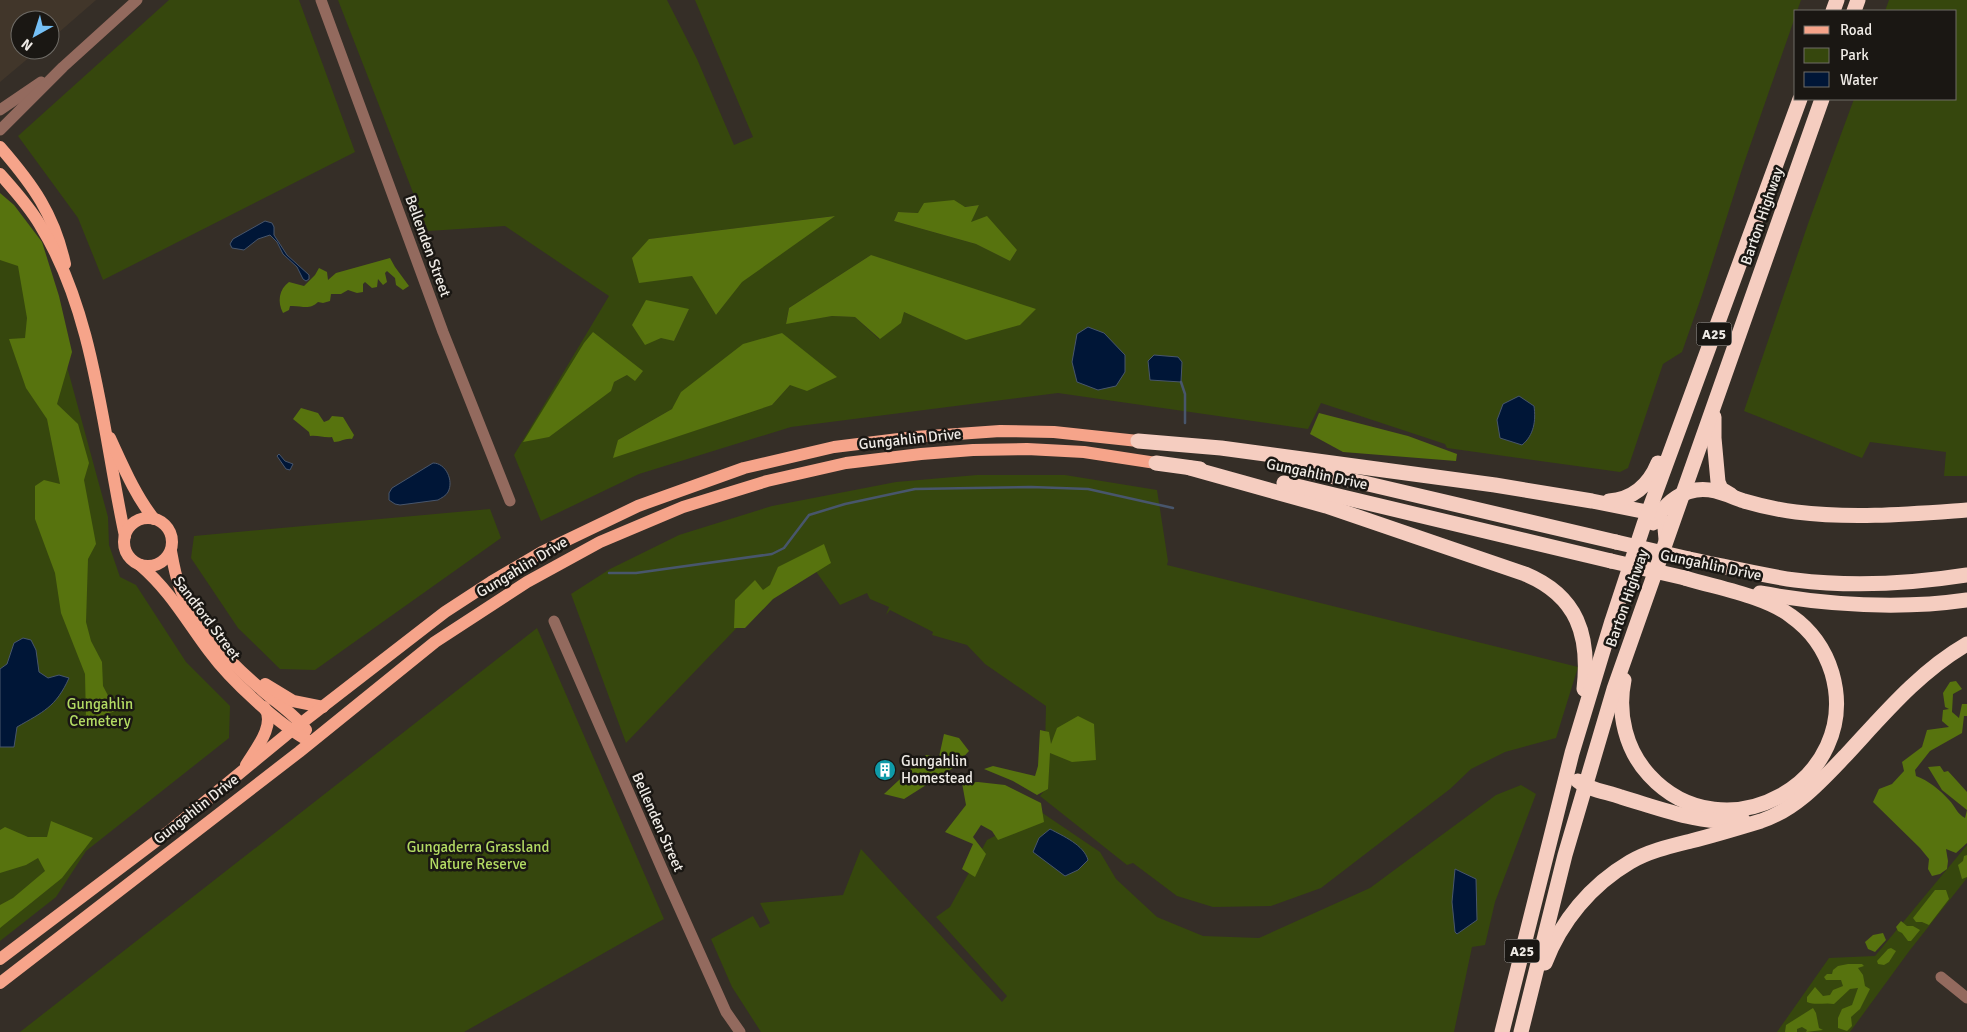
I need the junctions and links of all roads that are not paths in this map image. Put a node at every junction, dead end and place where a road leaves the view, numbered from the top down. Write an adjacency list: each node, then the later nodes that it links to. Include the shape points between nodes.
1 (137, 0): 3 (street)
2 (321, 0): 21 (street, Bellenden Street, via 443,332)
3 (63, 67): 6 (street); 7 (street)
4 (1800, 100): 12 (highway, Barton Highway / A25)
5 (1822, 100): 14 (highway, Barton Highway / A25)
6 (0, 110)
7 (0, 130)
8 (0, 147): 13 (main road, via 32,184 50,217 62,248)
9 (0, 174): 11 (main road)
10 (0, 183): 11 (main road)
11 (22, 200): 13 (main road, via 41,226)
12 (1756, 216): 22 (highway, via 1653,476 1626,498); 24 (highway, Barton Highway / A25)
13 (67, 279): 15 (main road, via 81,322)
14 (1714, 403): 19 (highway, Barton Highway / A25); 20 (highway, via 1718,482 1723,490)
15 (105, 427): 25 (main road, via 131,482); 26 (main road)
16 (1138, 441): 22 (highway, via 1221,448); 30 (highway, Gungahlin Drive, bridge, via 1306,471 1766,575 1831,582 1901,583); 38 (main road, Gungahlin Drive, via 1054,432 967,433 834,447 744,468 638,506 542,552 445,612)
17 (1156, 463): 18 (highway, Gungahlin Drive); 41 (main road, Gungahlin Drive, via 1084,452 1027,449 921,454 846,463 776,479 683,507 600,542 527,582 435,642)
18 (1190, 468): 31 (highway, Gungahlin Drive, bridge, via 1291,485); 40 (highway, via 1326,506 1546,584 1570,610 1583,636 1587,661)
19 (1681, 496): 20 (highway, via 1695,490 1706,490); 24 (highway); 27 (highway, Barton Highway / A25)
20 (1738, 499): 23 (highway, via 1780,510 1841,516)
21 (510, 501)
22 (1592, 501): 24 (highway)
23 (1967, 510)
24 (1653, 514): 27 (highway, via 1665,528); 40 (highway, Barton Highway / A25, via 1632,562)
25 (154, 519): 26 (main road, via 136,521); 28 (main road, via 162,522 170,533)
26 (125, 536): 29 (main road, via 126,552)
27 (1666, 539): 32 (highway, Barton Highway / A25)
28 (170, 551): 29 (main road, via 158,564); 36 (main road, Sandford Street, via 186,602)
29 (140, 565): 37 (main road, Sandford Street, via 174,600 221,666)
30 (1967, 575)
31 (1685, 578): 32 (highway, via 1782,610 1813,636 1830,668 1836,708 1827,747 1797,786 1780,797 1748,809 1710,809 1688,802 1654,780 1634,753 1623,723 1622,692 1646,613); 33 (highway, Gungahlin Drive, via 1825,602 1899,606)
32 (1650, 583): 44 (highway, Barton Highway / A25)
33 (1967, 600)
34 (554, 621): 50 (street, Bellenden Street, via 726,1012)
35 (1967, 644): 45 (highway, via 1921,677 1818,784)
36 (228, 658): 38 (main road, via 284,696); 39 (main road, Sandford Street)
37 (264, 707): 39 (main road, Sandford Street); 43 (main road, via 269,716 268,726)
38 (323, 707): 39 (main road, Gungahlin Drive)
39 (297, 727): 41 (main road); 43 (main road, Gungahlin Drive)
40 (1580, 728): 42 (highway, Barton Highway / A25)
41 (312, 741): 48 (main road, Gungahlin Drive)
42 (1571, 759): 44 (highway, via 1571,772); 51 (highway, Barton Highway / A25)
43 (241, 774): 46 (main road, Gungahlin Drive)
44 (1584, 785): 45 (highway, via 1672,812 1718,821 1747,819); 52 (highway, Barton Highway / A25)
45 (1793, 805): 53 (highway, via 1762,821 1662,849 1630,862 1598,886 1569,918 1552,945)
46 (0, 959)
47 (1941, 977): 49 (street)
48 (0, 983)
49 (1967, 998)
50 (740, 1032)
51 (1502, 1032)
52 (1521, 1032)
53 (1526, 1032)

